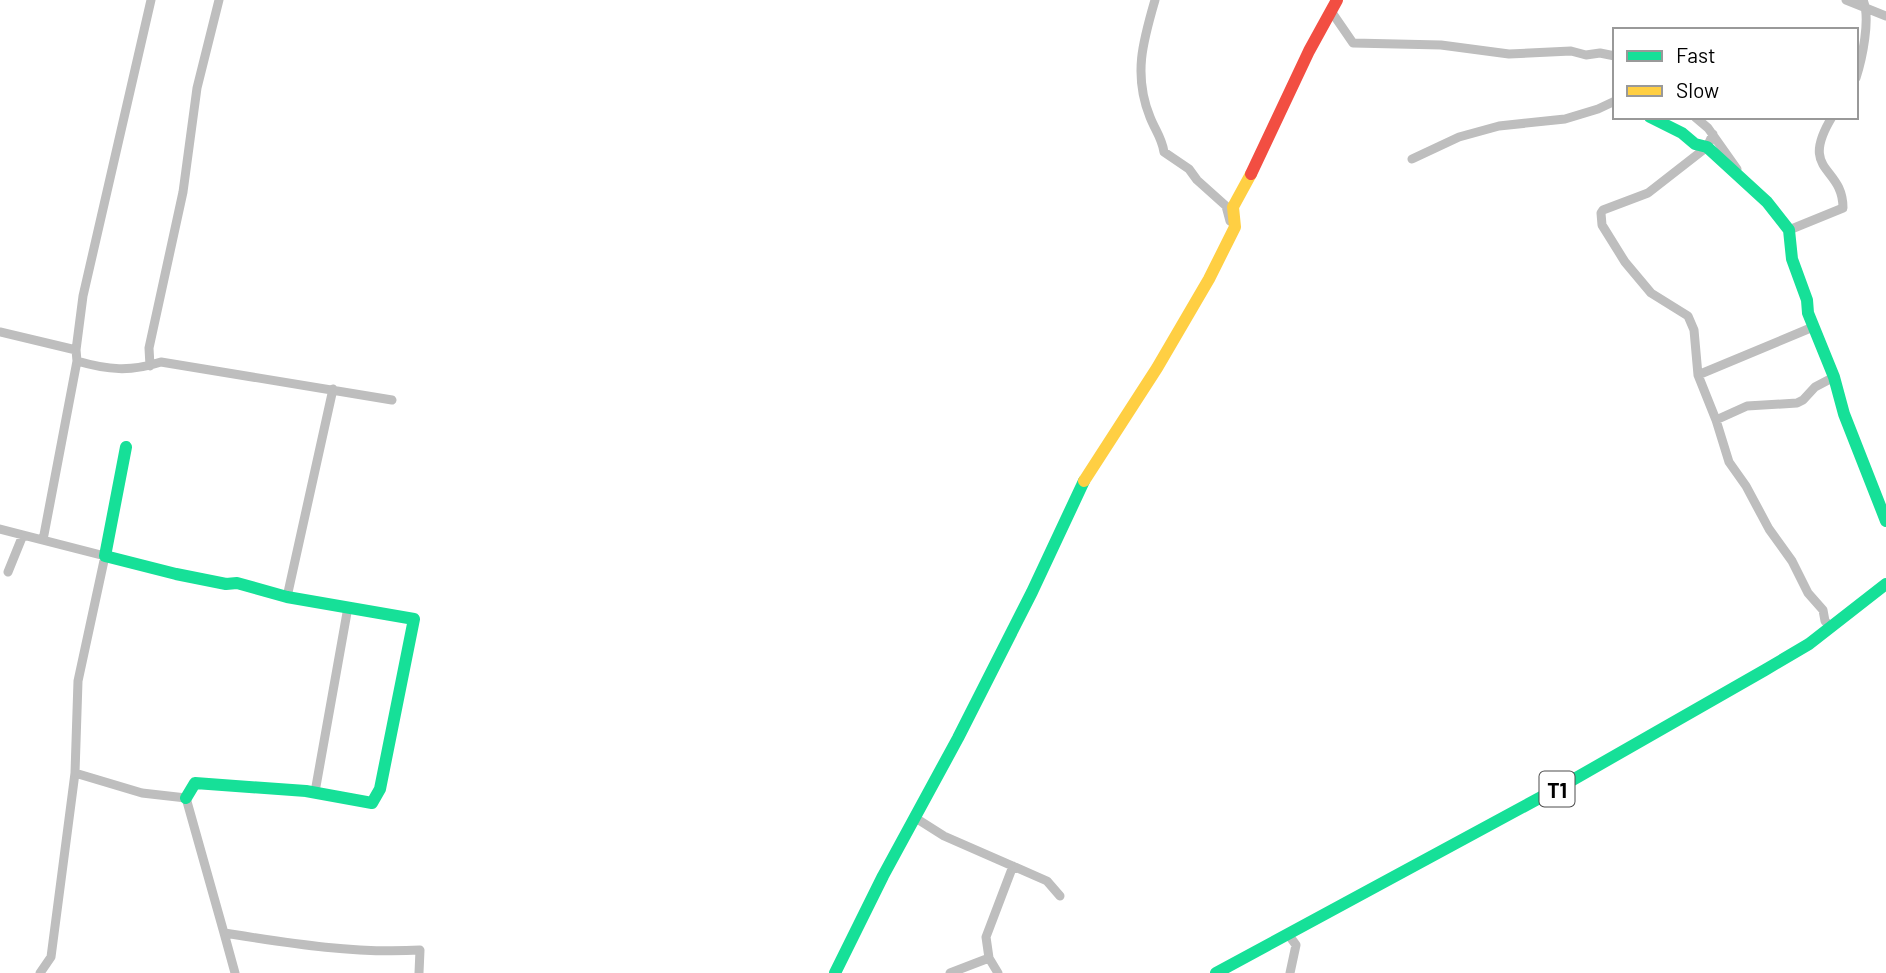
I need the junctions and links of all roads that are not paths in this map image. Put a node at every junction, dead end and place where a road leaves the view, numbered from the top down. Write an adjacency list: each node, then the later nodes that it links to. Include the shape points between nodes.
1 (151, 0): 22 (street, via 83,296)
2 (219, 0): 24 (street, via 197,88 183,192 149,348)
3 (1156, 0): 19 (street, via 1142,43 1140,86 1164,152 1189,169 1226,206)
4 (1846, 0): 6 (street)
5 (1334, 5): 8 (street, via 1353,43); 19 (main road, via 1233,207)
6 (1865, 5): 7 (street); 9 (street)
7 (1886, 16)
8 (1613, 56)
9 (1858, 72)
10 (1613, 102): 16 (street, via 1564,119 1499,125)
11 (1654, 119): 15 (main road)
12 (1697, 119): 14 (street)
13 (1831, 119): 18 (street, via 1822,133 1820,163 1843,196 1843,208)
14 (1713, 134): 15 (street); 17 (street)
15 (1707, 147): 17 (main road); 25 (street, via 1648,193 1601,213 1602,225 1625,262 1651,293 1688,316 1694,330)
16 (1412, 159)
17 (1746, 182): 18 (main road)
18 (1789, 230): 20 (main road, via 1792,259)
19 (1233, 231): 44 (main road, via 1157,368 1082,485 1032,592)
20 (1813, 327): 25 (street); 26 (main road)
21 (0, 332): 22 (street)
22 (76, 350): 23 (street)
23 (77, 361): 24 (street, via 136,370); 34 (street)
24 (150, 366): 27 (street, via 161,362)
25 (1698, 375): 29 (street)
26 (1834, 377): 29 (street, via 1797,403 1747,406); 31 (main road)
27 (333, 389): 28 (street); 38 (street)
28 (393, 400)
29 (1716, 420): 40 (street, via 1729,462)
30 (126, 447): 35 (main road)
31 (1886, 521)
32 (0, 529): 33 (street)
33 (23, 535): 34 (street); 36 (street)
34 (43, 540): 35 (street)
35 (105, 556): 38 (main road); 41 (street, via 78,681)
36 (8, 572)
37 (1886, 584): 40 (main road, T1)
38 (287, 597): 39 (main road)
39 (348, 607): 42 (street); 42 (main road, via 414,619 380,789 372,803)
40 (1830, 627): 48 (main road, T1, via 1809,644 1569,782)
41 (75, 773): 43 (street, via 142,793); 50 (street, via 51,957)
42 (315, 792): 43 (main road, via 195,783)
43 (186, 798): 47 (street)
44 (914, 817): 45 (street, via 944,836); 53 (main road)
45 (1013, 866): 46 (street, via 1047,881); 49 (street, via 986,937)
46 (1060, 895)
47 (224, 933): 51 (street); 52 (street, via 355,950 419,950)
48 (1288, 934): 56 (main road, T1); 57 (street, via 1296,945)
49 (989, 958): 54 (street); 55 (street)
50 (40, 973)
51 (235, 973)
52 (419, 973)
53 (835, 973)
54 (950, 973)
55 (998, 973)
56 (1216, 973)
57 (1290, 973)

